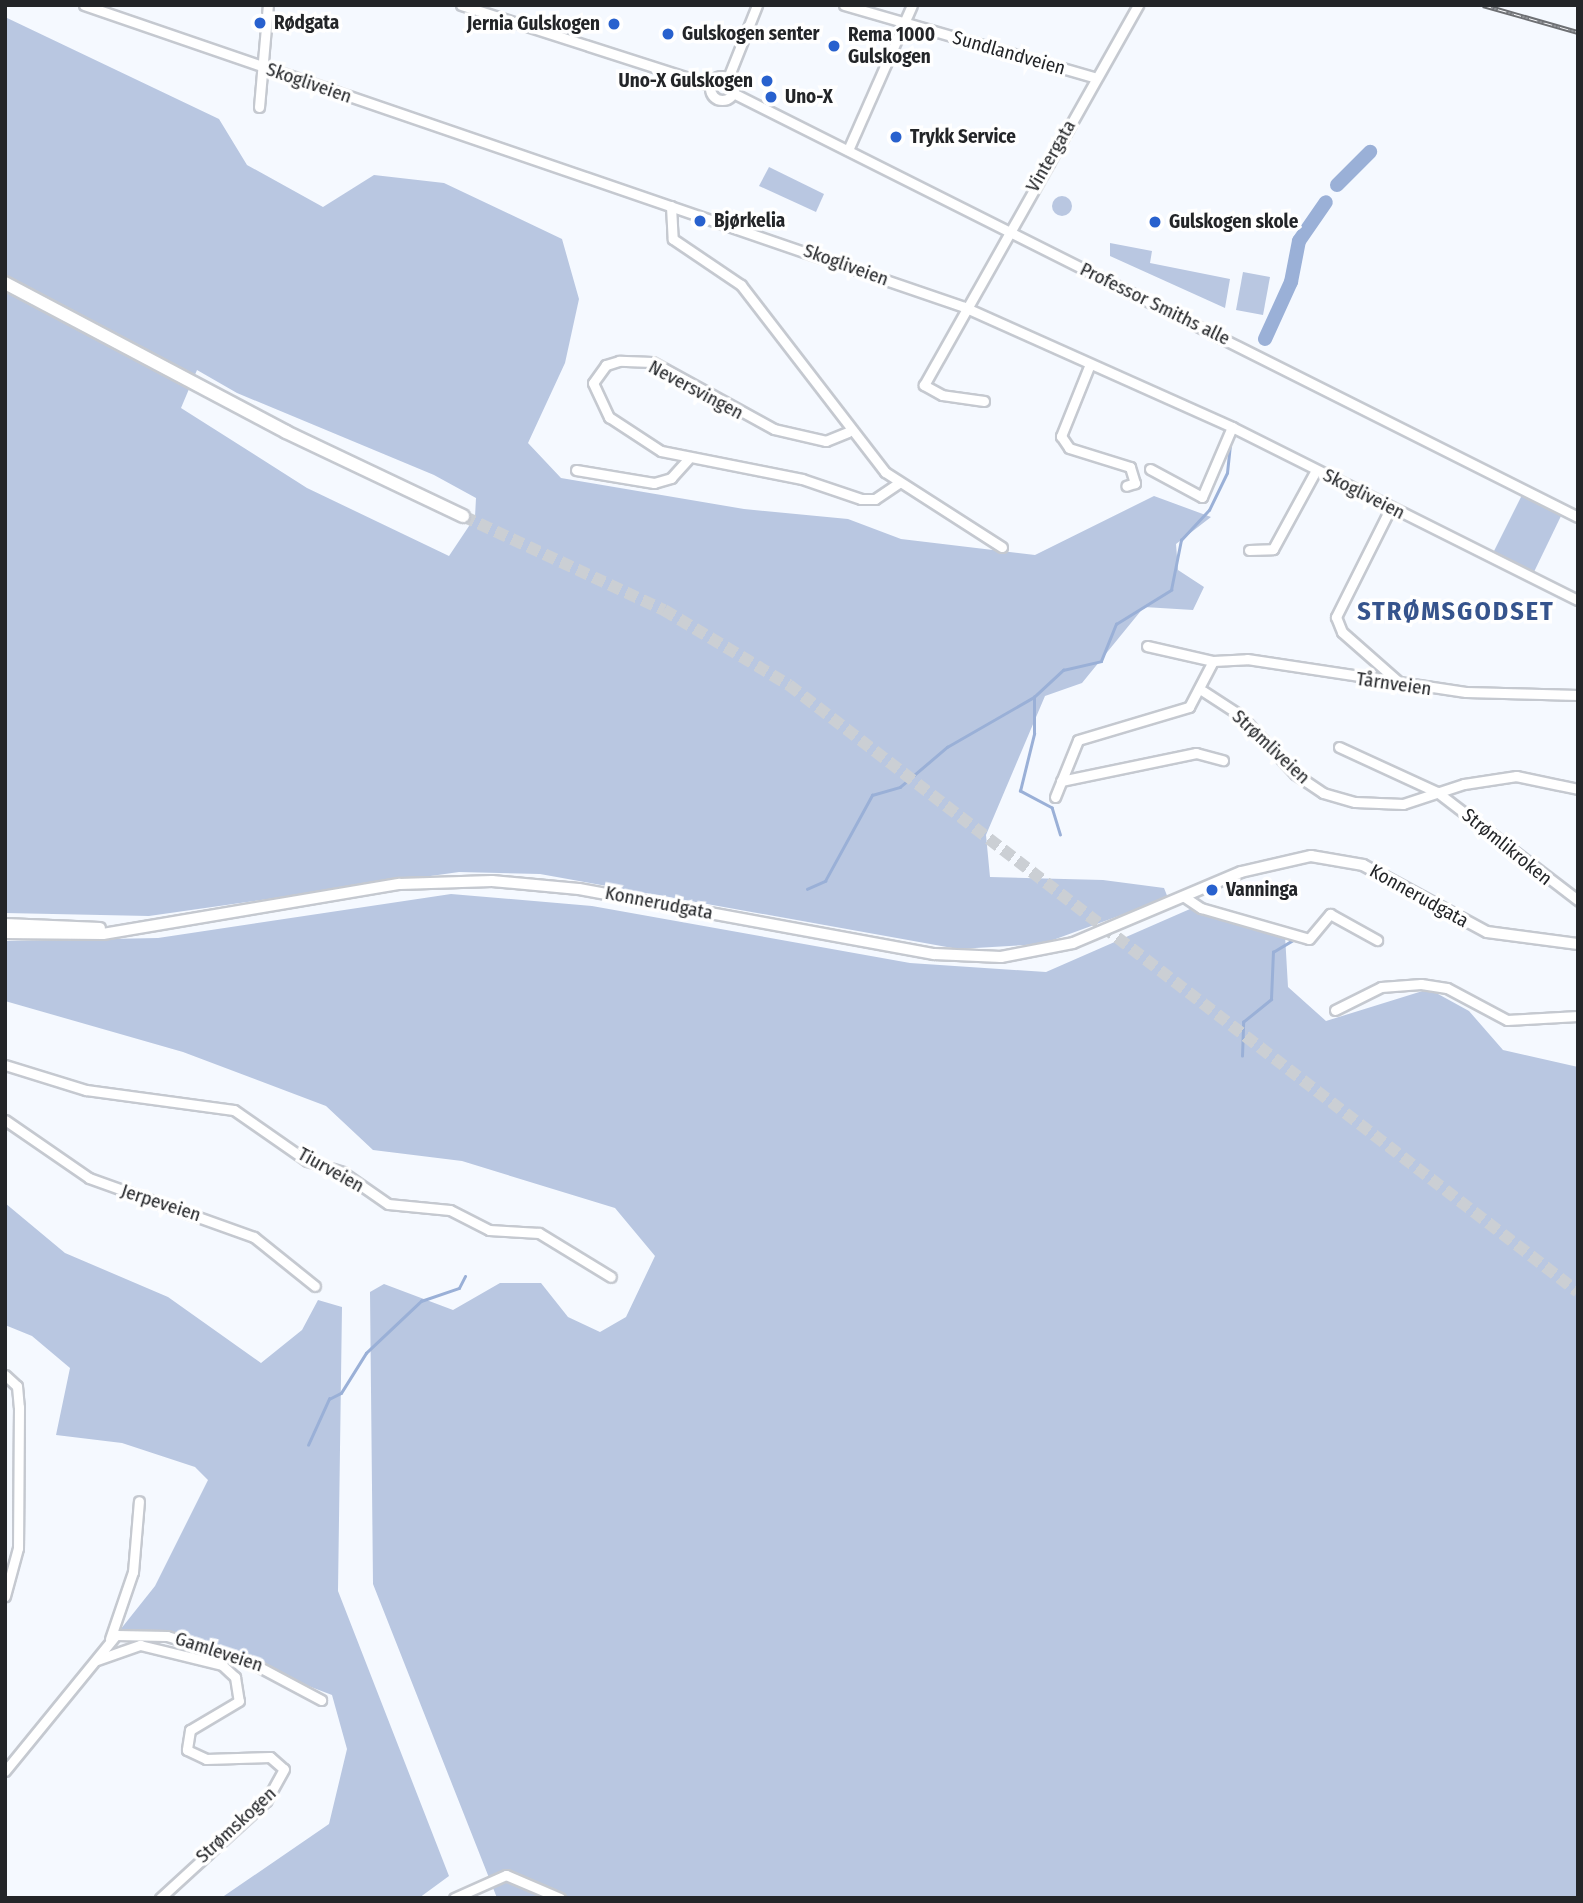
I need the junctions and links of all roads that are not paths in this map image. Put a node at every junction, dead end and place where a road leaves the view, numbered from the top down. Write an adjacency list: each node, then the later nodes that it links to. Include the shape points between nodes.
1 (84, 5): 11 (street, Skogliveien)
2 (268, 5): 11 (street)
3 (461, 5): 14 (street)
4 (751, 5): 9 (street)
5 (757, 5): 9 (street)
6 (844, 5): 10 (street, Sundlandveien)
7 (912, 5): 10 (street)
8 (1138, 5): 12 (street, Vintergata)
9 (751, 16): 13 (street)
10 (906, 23): 12 (street, Sundlandveien); 17 (street)
11 (263, 68): 16 (street); 18 (street, Skogliveien)
12 (1093, 77): 19 (street, Vintergata)
13 (728, 78): 14 (street); 15 (street)
14 (710, 85): 15 (street, Professor Smiths alle, via 720,100)
15 (733, 93): 17 (street, Professor Smiths alle)
16 (259, 107)
17 (848, 150): 19 (street, Professor Smiths alle)
18 (671, 206): 21 (street, Skogliveien); 25 (street, via 673,239 718,265 748,293)
19 (1007, 231): 21 (street, Vintergata); 34 (street, Professor Smiths alle)
20 (5, 281): 33 (highway, via 262,420)
21 (964, 307): 22 (street, Skogliveien); 23 (street, Vintergata, via 924,386)
22 (1090, 364): 24 (street, Skogliveien); 31 (street, via 1061,436 1069,448 1130,467 1135,483)
23 (984, 401)
24 (1233, 427): 27 (street, via 1202,497); 29 (street, Skogliveien)
25 (848, 432): 26 (street, Neversvingen, via 826,441 774,429 652,362 619,361 597,373 595,396 609,417 662,451); 30 (street)
26 (688, 459): 28 (street, via 671,478 654,483); 30 (street, Neversvingen, via 802,479 861,499 881,496)
27 (1150, 469)
28 (576, 470)
29 (1317, 470): 32 (street, Skogliveien); 36 (street, via 1273,549)
30 (899, 483): 35 (street, via 916,486)
31 (1126, 486)
32 (1391, 509): 37 (street, Skogliveien); 40 (street, via 1336,617 1342,632)
33 (463, 516)
34 (1578, 517)
35 (1002, 547)
36 (1249, 550)
37 (1578, 600)
38 (1147, 646): 39 (street, Tårnveien)
39 (1213, 661): 40 (street, Tårnveien, via 1247,659); 41 (street)
40 (1401, 684): 42 (street, Tårnveien)
41 (1203, 691): 45 (street, via 1175,714 1078,740); 47 (street, Strømliveien, via 1240,715 1295,774 1323,793 1355,802 1403,804)
42 (1578, 695)
43 (1339, 747): 47 (street)
44 (1223, 760): 45 (street, via 1196,753)
45 (1061, 781): 48 (street)
46 (1578, 789): 47 (street, Strømliveien, via 1516,776)
47 (1437, 792): 50 (street, Strømlikroken)
48 (1055, 797)
49 (1184, 896): 52 (main road, Konnerudgata, via 1073,943 992,957 934,954 579,889 492,881 400,884); 54 (street, via 1201,908 1309,939 1330,914); 55 (main road, Konnerudgata, via 1274,862 1334,857 1376,870 1477,928)
50 (1578, 900)
51 (5, 924): 52 (main road, Konnerudgata)
52 (124, 928): 53 (main road, Konnerudgata, via 78,935)
53 (5, 933)
54 (1377, 940)
55 (1578, 944)
56 (1335, 1010): 57 (street, via 1381,987 1421,984 1447,988 1507,1020)
57 (1578, 1016)
58 (5, 1065): 60 (street, Tiurveien, via 86,1090 234,1110 307,1161 342,1172 388,1204 450,1210 489,1230 540,1233)
59 (5, 1120): 61 (street, Jerpeveien, via 89,1178 254,1237)
60 (611, 1277)
61 (315, 1286)
62 (5, 1375): 64 (street, via 17,1386 19,1407 18,1548)
63 (139, 1501): 65 (street, via 133,1572)
64 (5, 1596)
65 (110, 1639): 66 (street); 67 (street, Gamleveien, via 125,1633 172,1637 265,1666)
66 (97, 1660): 68 (street); 69 (street, Strømskogen, via 140,1645 222,1665 235,1677 240,1698 228,1712 190,1730 187,1750 205,1759 270,1758 284,1769 266,1801)
67 (321, 1700)
68 (7, 1767)
69 (162, 1895)
70 (454, 1898): 71 (street, via 506,1875)
71 (560, 1898)

